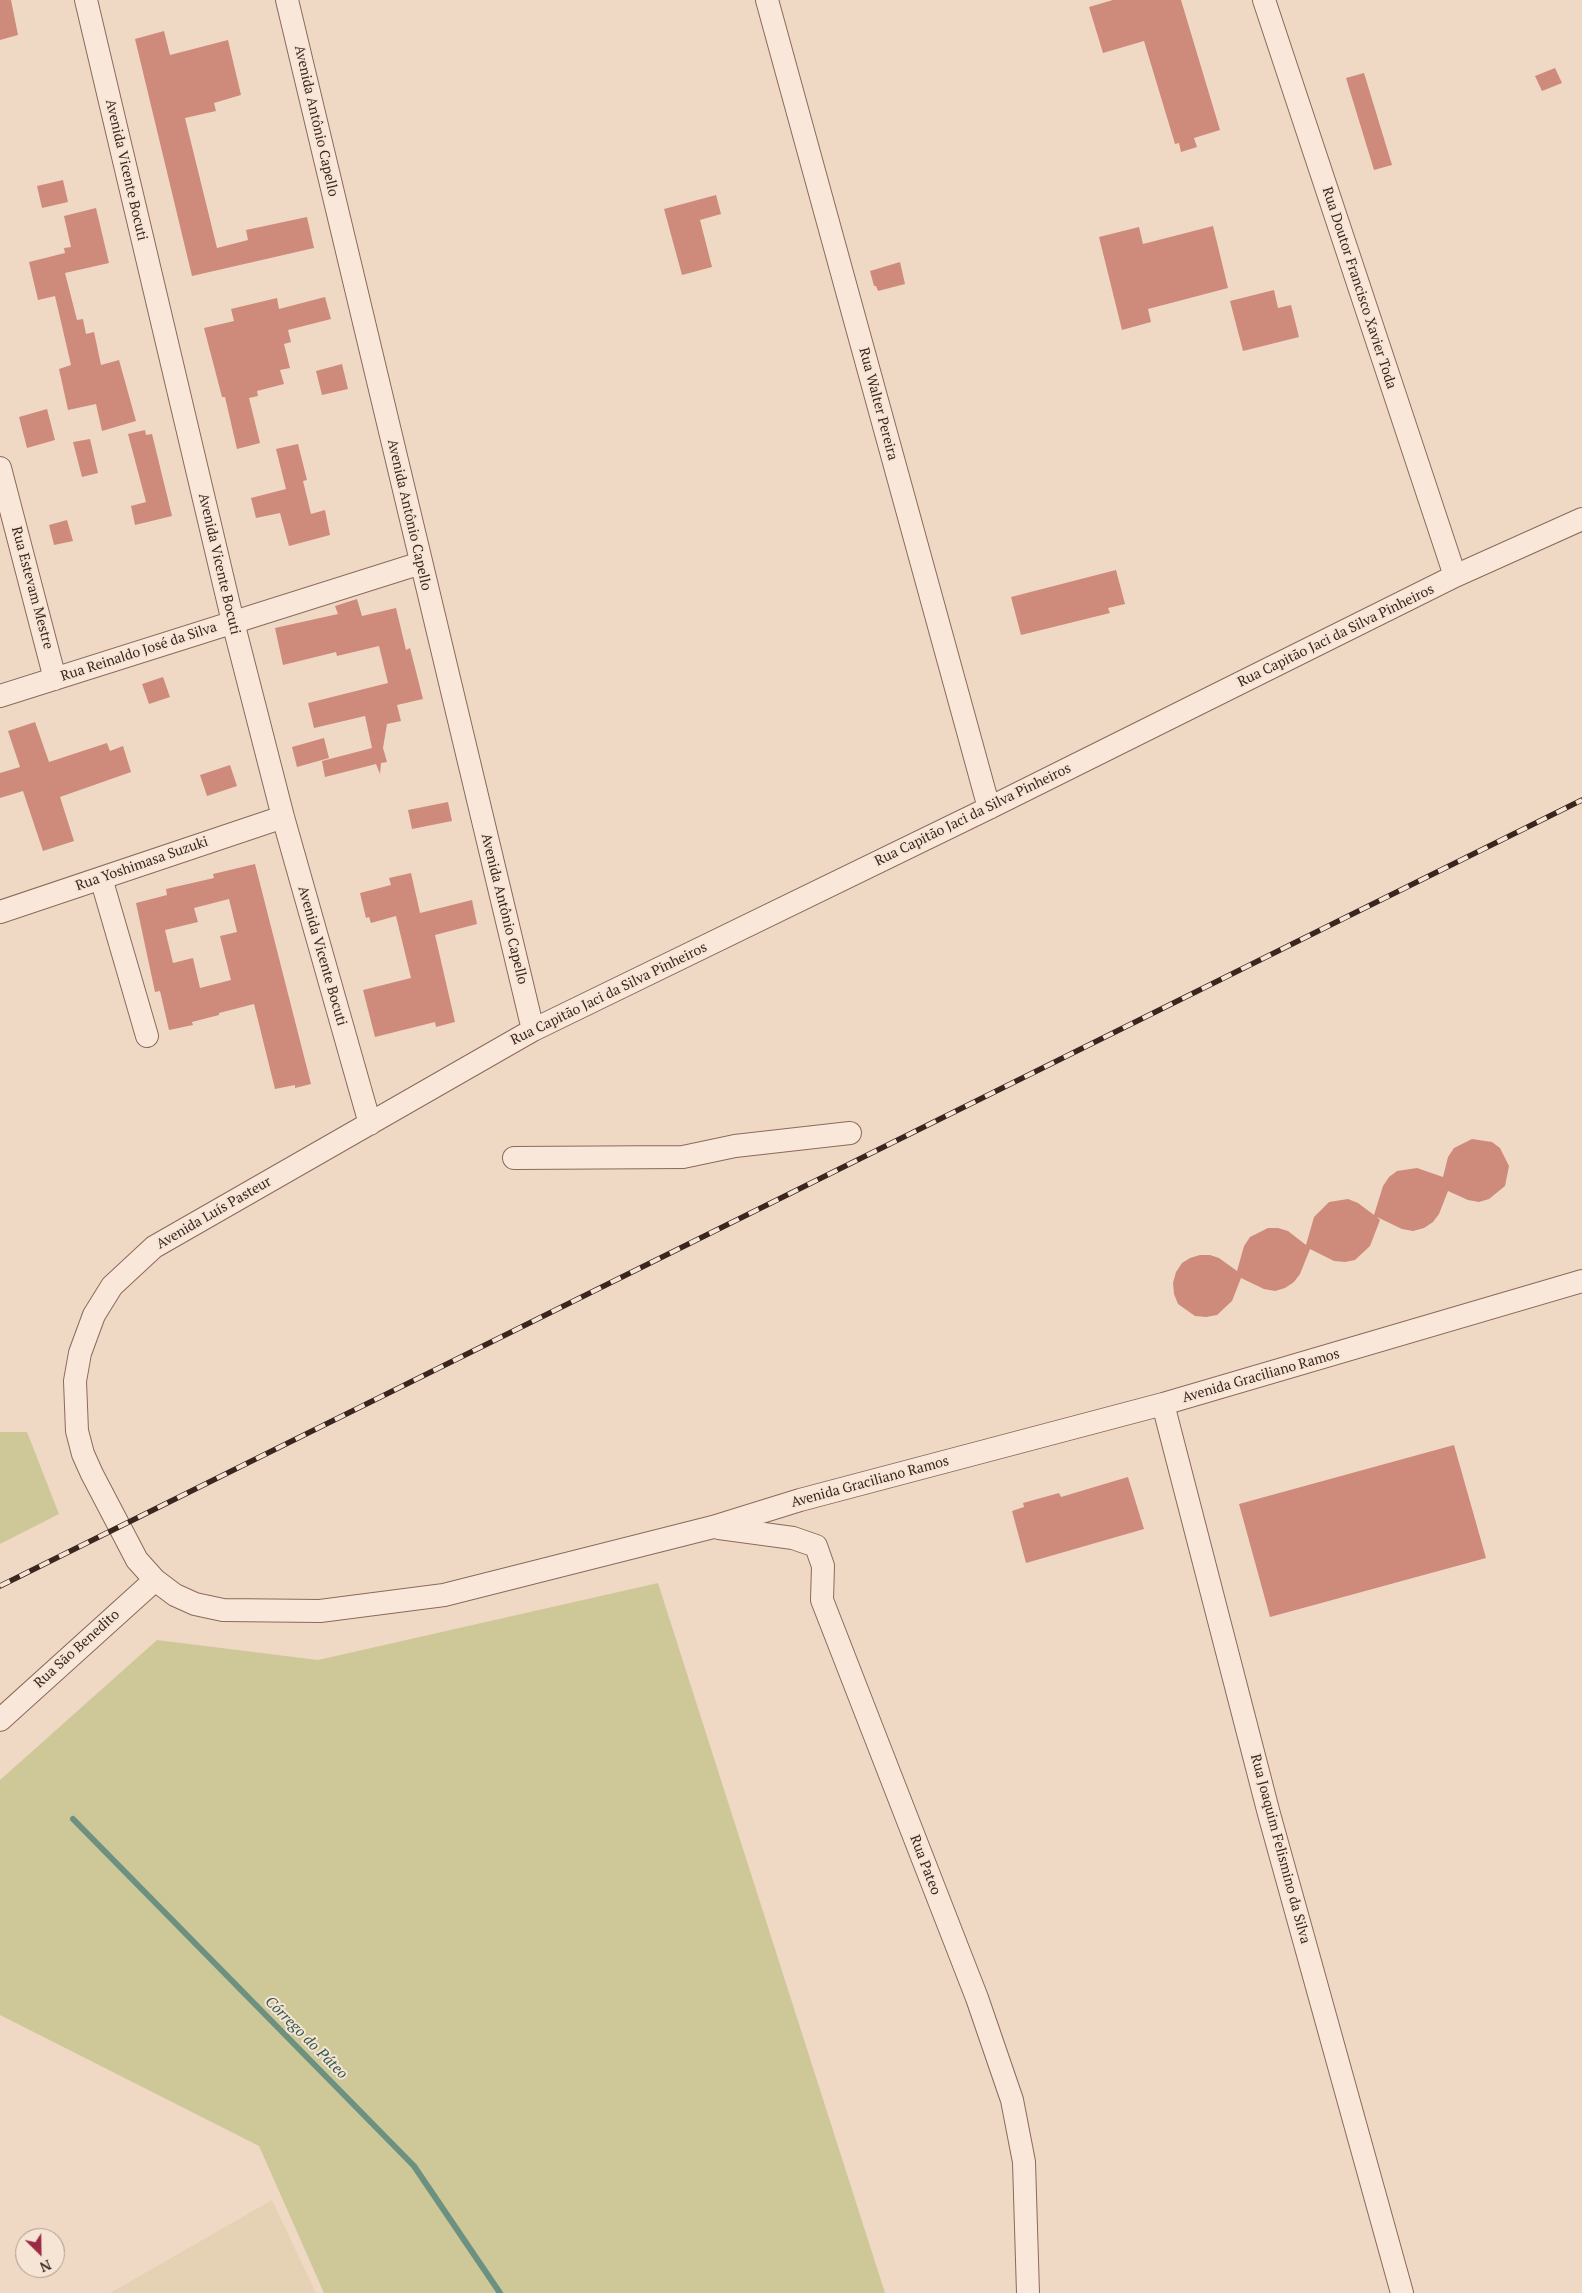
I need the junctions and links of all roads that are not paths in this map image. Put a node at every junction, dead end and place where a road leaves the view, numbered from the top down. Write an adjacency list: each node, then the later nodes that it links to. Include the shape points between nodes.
1 (86, 0): 9 (street, Avenida Vicente Bocuti)
2 (287, 0): 7 (street, Avenida Antônio Capello)
3 (767, 0): 12 (street, Rua Walter Pereira)
4 (1264, 0): 8 (street, Rua Doutor Francisco Xavier Toda)
5 (1, 475): 10 (street, Rua Estevam Mestre)
6 (1582, 519): 8 (street, Rua Capitão Jaci da Silva Pinheiros)
7 (421, 563): 9 (street, Rua Reinaldo José da Silva); 16 (street, Avenida Antônio Capello)
8 (1455, 576): 12 (street, Rua Capitão Jaci da Silva Pinheiros)
9 (233, 622): 10 (street, Rua Reinaldo José da Silva); 13 (street, Avenida Vicente Bocuti)
10 (56, 678): 11 (street, Rua Reinaldo José da Silva)
11 (0, 696)
12 (989, 808): 16 (street, Rua Capitão Jaci da Silva Pinheiros)
13 (284, 817): 14 (street, Rua Yoshimasa Suzuki); 18 (street, Avenida Vicente Bocuti)
14 (101, 878): 15 (street, Rua Yoshimasa Suzuki); 17 (street)
15 (0, 912)
16 (533, 1030): 18 (street, Rua Capitão Jaci da Silva Pinheiros)
17 (147, 1036)
18 (370, 1124): 24 (street, Avenida Luís Pasteur, via 154,1247 112,1286 94,1315 80,1353 76,1381 78,1431 83,1454 137,1560)
19 (850, 1133): 20 (street, via 735,1146 683,1157)
20 (514, 1158)
21 (1582, 1281): 22 (street, Avenida Graciliano Ramos)
22 (1163, 1404): 23 (street, Avenida Graciliano Ramos, via 800,1500); 27 (street, Rua Joaquim Felismino da Silva, via 1269,1814)
23 (713, 1527): 24 (street, Avenida Graciliano Ramos, via 444,1595 320,1611 223,1610 195,1604 175,1595); 26 (street, Rua Pateo, via 793,1538 816,1546 823,1566 822,1600 977,1998 1012,2100 1024,2162)
24 (155, 1580): 25 (street, Rua São Benedito)
25 (0, 1720)
26 (1028, 2293)
27 (1402, 2293)

